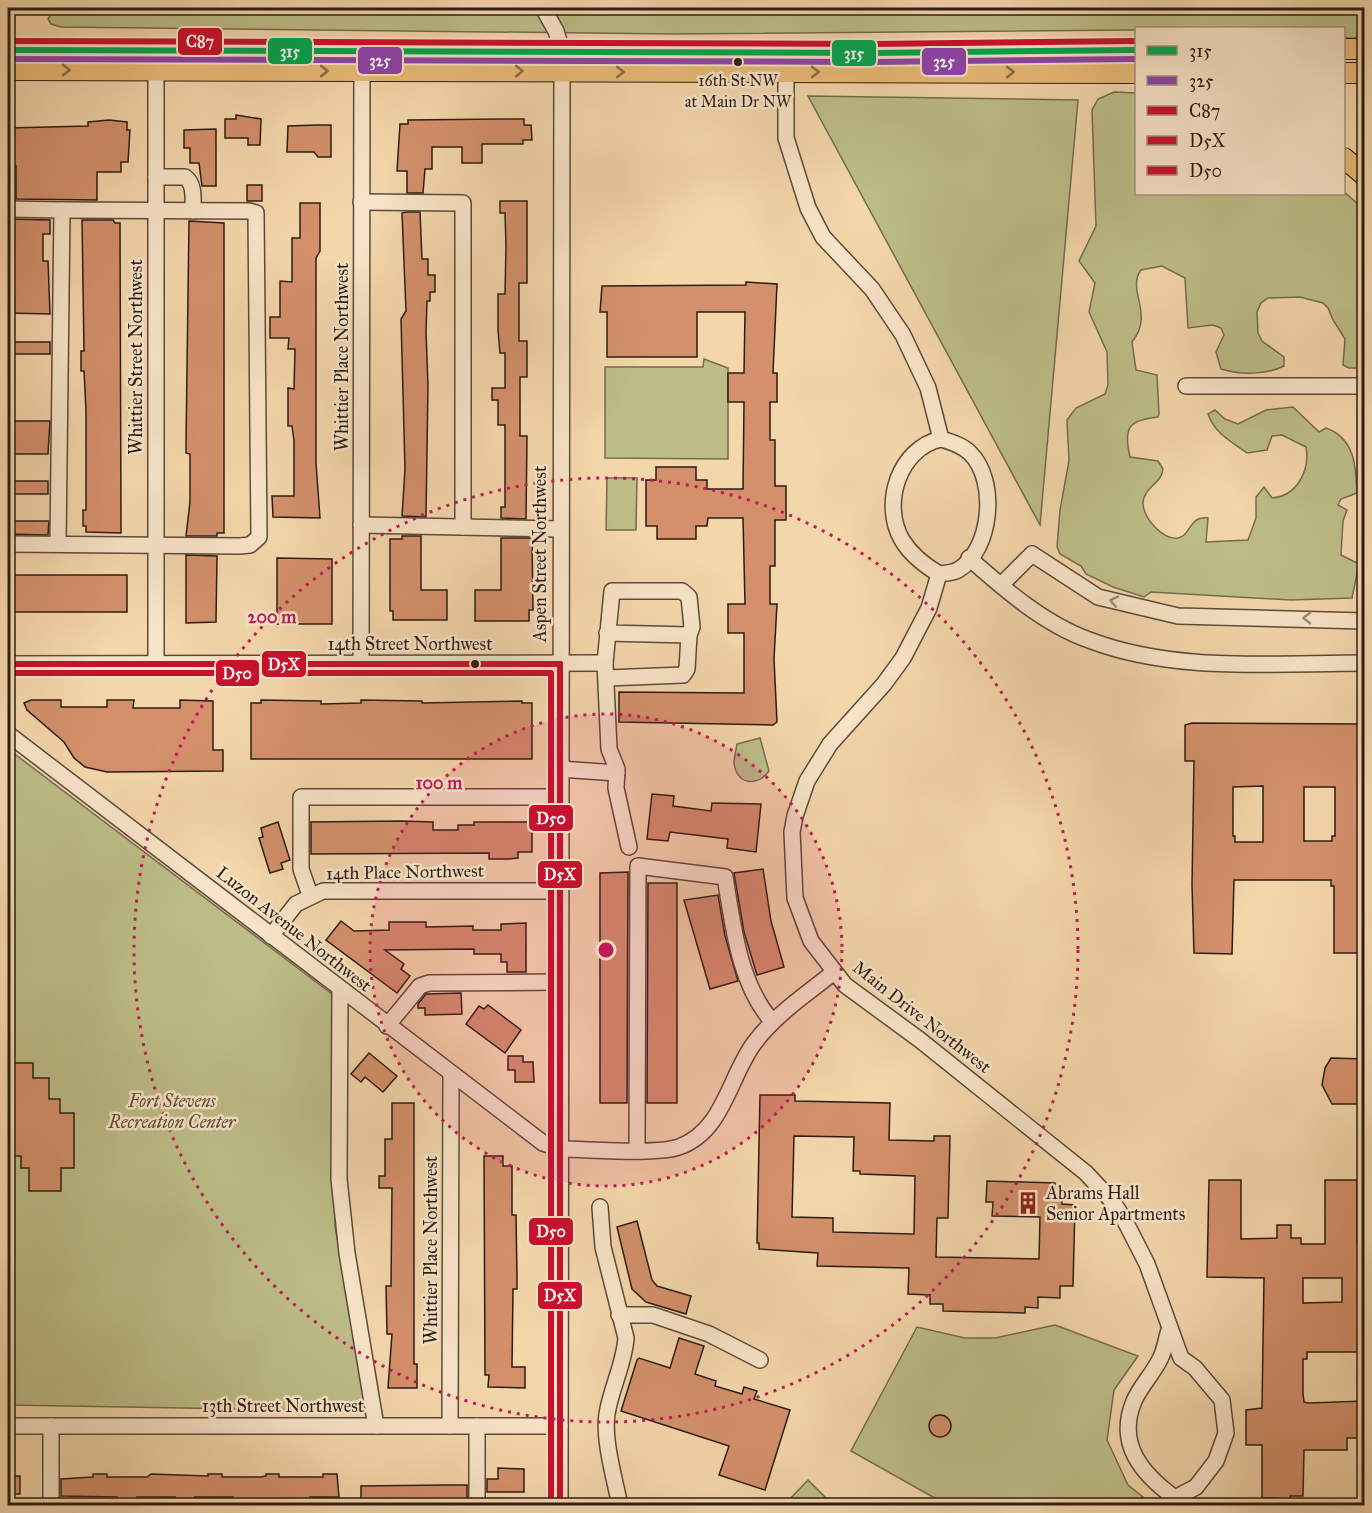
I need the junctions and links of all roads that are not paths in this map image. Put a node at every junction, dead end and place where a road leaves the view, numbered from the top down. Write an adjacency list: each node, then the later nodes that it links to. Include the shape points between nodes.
1 (543, 8): 8 (street)
2 (1345, 49): 3 (main road)
3 (1365, 49)
4 (8, 50): 5 (main road)
5 (156, 50): 7 (main road); 11 (street, Whittier Street Northwest)
6 (1135, 50): 9 (main road)
7 (362, 51): 8 (main road); 12 (street, Whittier Place Northwest)
8 (562, 51): 9 (main road); 13 (street, Aspen Street Northwest)
9 (786, 52): 14 (street)
10 (8, 70): 11 (main road, one-way to 11)
11 (156, 70): 12 (main road, one-way to 12); 20 (street, Whittier Street Northwest)
12 (362, 71): 13 (main road, one-way to 13); 21 (street, Whittier Place Northwest)
13 (561, 72): 14 (main road, one-way to 14); 31 (street, Aspen Street Northwest)
14 (786, 72): 15 (main road, one-way to 15); 28 (street, via 786,138 812,219 823,237 872,289 901,330 928,388)
15 (1135, 73)
16 (1345, 73): 17 (main road)
17 (1365, 73)
18 (1345, 159): 19 (main road)
19 (1365, 175)
20 (156, 177): 24 (street, Whittier Street Northwest); 25 (street, via 189,179)
21 (362, 202): 29 (street, Whittier Place Northwest); 30 (street, via 463,203)
22 (8, 209): 23 (street)
23 (62, 210): 24 (street); 32 (street)
24 (156, 211): 25 (street); 34 (street, Whittier Street Northwest)
25 (193, 211): 34 (street, via 256,213 259,537 250,545 240,546)
26 (1186, 386): 27 (street)
27 (1365, 386)
28 (941, 439): 35 (street, via 970,454 987,486 988,519); 36 (street, via 910,456 894,493 893,507 902,540 925,566)
29 (361, 525): 30 (street); 45 (street, Whittier Place Northwest)
30 (463, 527): 31 (street)
31 (560, 529): 46 (street, Aspen Street Northwest)
32 (58, 543): 33 (street); 34 (street)
33 (8, 544)
34 (156, 545): 44 (street, Whittier Street Northwest)
35 (969, 558): 36 (street, via 958,570); 37 (street)
36 (939, 574): 56 (street, Main Drive Northwest, via 915,639 884,684 825,750 807,781 795,816 791,852 795,898 811,941)
37 (1001, 585): 38 (street, one-way to 37, via 1178,616 1098,597 1032,554); 42 (street, via 1087,640 1134,653 1217,663)
38 (1365, 621)
39 (607, 633): 40 (street); 40 (street, via 612,591 682,591 689,597); 41 (street)
40 (689, 635): 47 (street, via 687,669 683,675)
41 (605, 663): 46 (street, 14th Street Northwest); 47 (street)
42 (1365, 663)
43 (8, 664): 44 (street, 14th Street Northwest)
44 (156, 664): 45 (street, 14th Street Northwest)
45 (361, 664): 46 (street, 14th Street Northwest)
46 (560, 664): 49 (street, Aspen Street Northwest)
47 (607, 678): 50 (street, via 609,749)
48 (8, 734): 55 (street, Luzon Avenue Northwest)
49 (560, 769): 50 (street); 51 (street, Aspen Street Northwest)
50 (617, 773): 52 (street, via 616,788)
51 (560, 797): 53 (street, Aspen Street Northwest); 54 (street, via 302,797 301,869)
52 (629, 847)
53 (560, 891): 54 (street, 14th Place Northwest, via 329,891); 57 (street, Aspen Street Northwest)
54 (310, 895): 55 (street, 14th Place Northwest, via 292,908)
55 (271, 936): 58 (street, Luzon Avenue Northwest)
56 (834, 972): 59 (street); 66 (street, Main Drive Northwest, via 845,985 927,1045 1101,1188 1137,1242)
57 (560, 982): 60 (street, via 429,983 420,986); 62 (street, Aspen Street Northwest)
58 (340, 990): 60 (street, Luzon Avenue Northwest); 72 (street, via 339,1179 347,1253)
59 (772, 1022): 63 (street, via 750,1051 714,1119 697,1137 677,1148); 63 (street, via 754,996 734,929 725,877 638,866)
60 (387, 1026): 61 (street, Luzon Avenue Northwest)
61 (451, 1073): 62 (street, Luzon Avenue Northwest, via 543,1143); 73 (street, Whittier Place Northwest)
62 (560, 1149): 63 (street); 75 (street, Aspen Street Northwest)
63 (637, 1150)
64 (600, 1207): 65 (street, via 603,1247)
65 (619, 1315): 67 (street, via 652,1314 709,1334); 80 (street, via 626,1338 625,1352 606,1424)
66 (1169, 1330): 68 (street, Main Drive Northwest); 69 (street, Main Drive Northwest, via 1181,1358)
67 (760, 1360)
68 (1155, 1367): 69 (street, via 1175,1363); 76 (street, Main Drive Northwest, via 1134,1401 1129,1420 1130,1446 1140,1467)
69 (1195, 1368): 76 (street, Main Drive Northwest, via 1221,1400 1226,1433 1216,1461 1196,1487)
70 (8, 1426): 71 (street, 13th Street Northwest)
71 (51, 1426): 72 (street, 13th Street Northwest); 77 (street)
72 (376, 1426): 73 (street, 13th Street Northwest)
73 (450, 1426): 74 (street, 13th Street Northwest)
74 (477, 1426): 75 (street, 13th Street Northwest); 78 (street)
75 (560, 1426): 79 (street, Aspen Street Northwest)
76 (1175, 1502)
77 (51, 1506)
78 (477, 1506)
79 (560, 1506)
80 (621, 1506)

